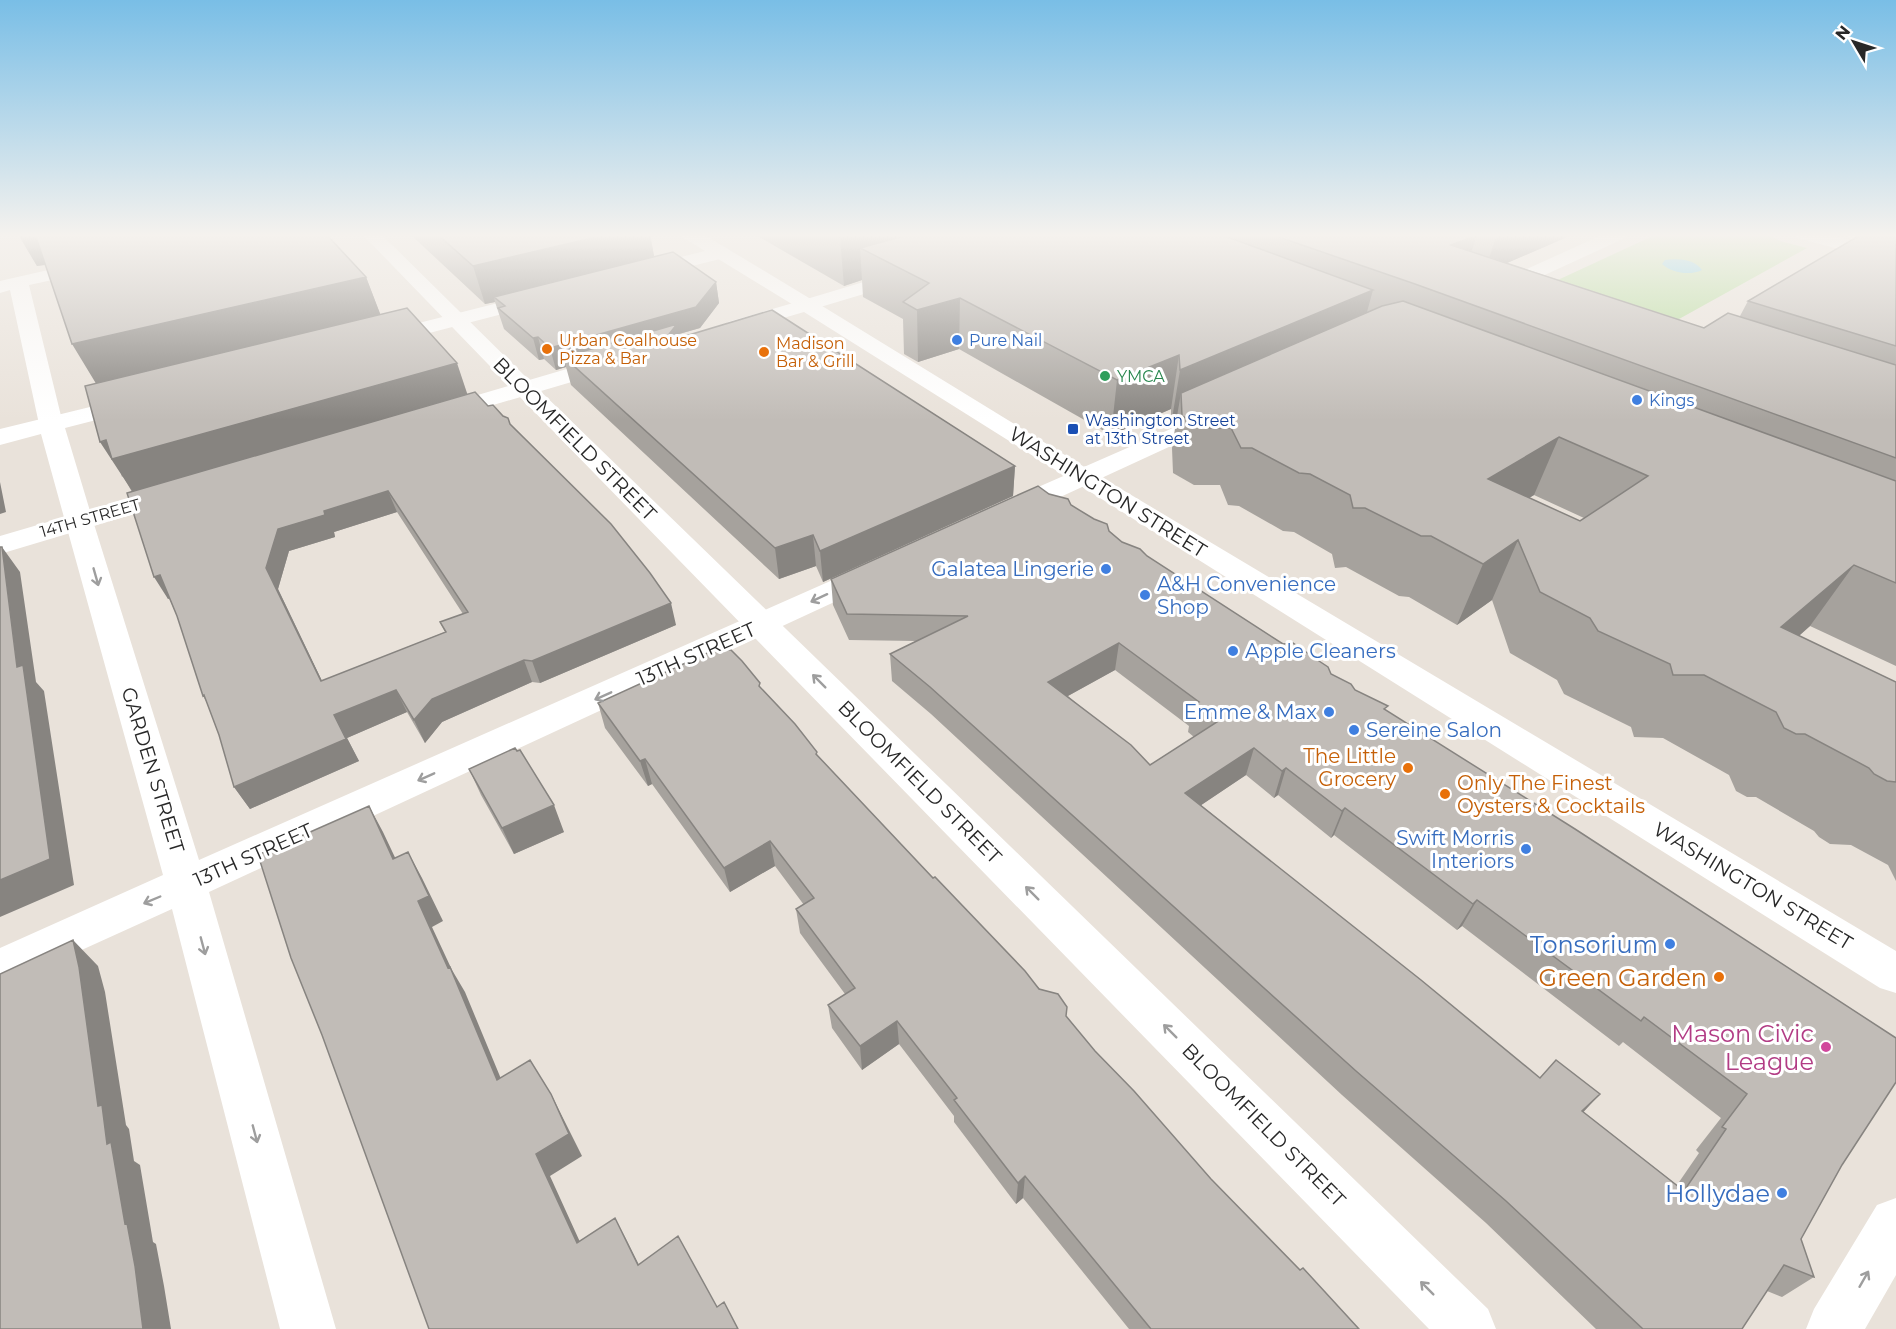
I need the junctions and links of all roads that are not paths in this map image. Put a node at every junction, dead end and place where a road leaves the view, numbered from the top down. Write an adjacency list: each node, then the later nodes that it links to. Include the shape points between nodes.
1 (10, 296): 17 (street, GARDEN STREET)
2 (433, 296): 9 (street, BLOOMFIELD STREET)
3 (550, 296): 9 (street)
4 (792, 296): 8 (street, WASHINGTON STREET)
5 (837, 296): 8 (street)
6 (1525, 296): 7 (street)
7 (1534, 299)
8 (807, 305): 10 (street); 19 (street, WASHINGTON STREET)
9 (457, 320): 11 (street); 13 (street, BLOOMFIELD STREET)
10 (712, 333)
11 (358, 346)
12 (637, 356): 13 (street)
13 (525, 388): 16 (street); 25 (street, BLOOMFIELD STREET)
14 (153, 398): 17 (street)
15 (1239, 405): 19 (street)
16 (416, 420)
17 (51, 424): 18 (street); 21 (street, GARDEN STREET)
18 (0, 437)
19 (1082, 477): 22 (street); 28 (street, WASHINGTON STREET)
20 (202, 484): 21 (street, 14TH STREET)
21 (79, 521): 23 (street, 14TH STREET); 26 (street, GARDEN STREET, one-way to 26)
22 (983, 522)
23 (0, 544)
24 (897, 563): 25 (street, 13TH STREET, one-way to 25)
25 (762, 624): 26 (street, 13TH STREET, one-way to 26); 31 (street, BLOOMFIELD STREET, one-way to 25)
26 (187, 885): 27 (street, 13TH STREET, one-way to 27); 30 (street, GARDEN STREET, one-way to 30)
27 (0, 968)
28 (1896, 974)
29 (1896, 1224): 32 (street, one-way to 29)
30 (308, 1329)
31 (1468, 1329)
32 (1834, 1329)

